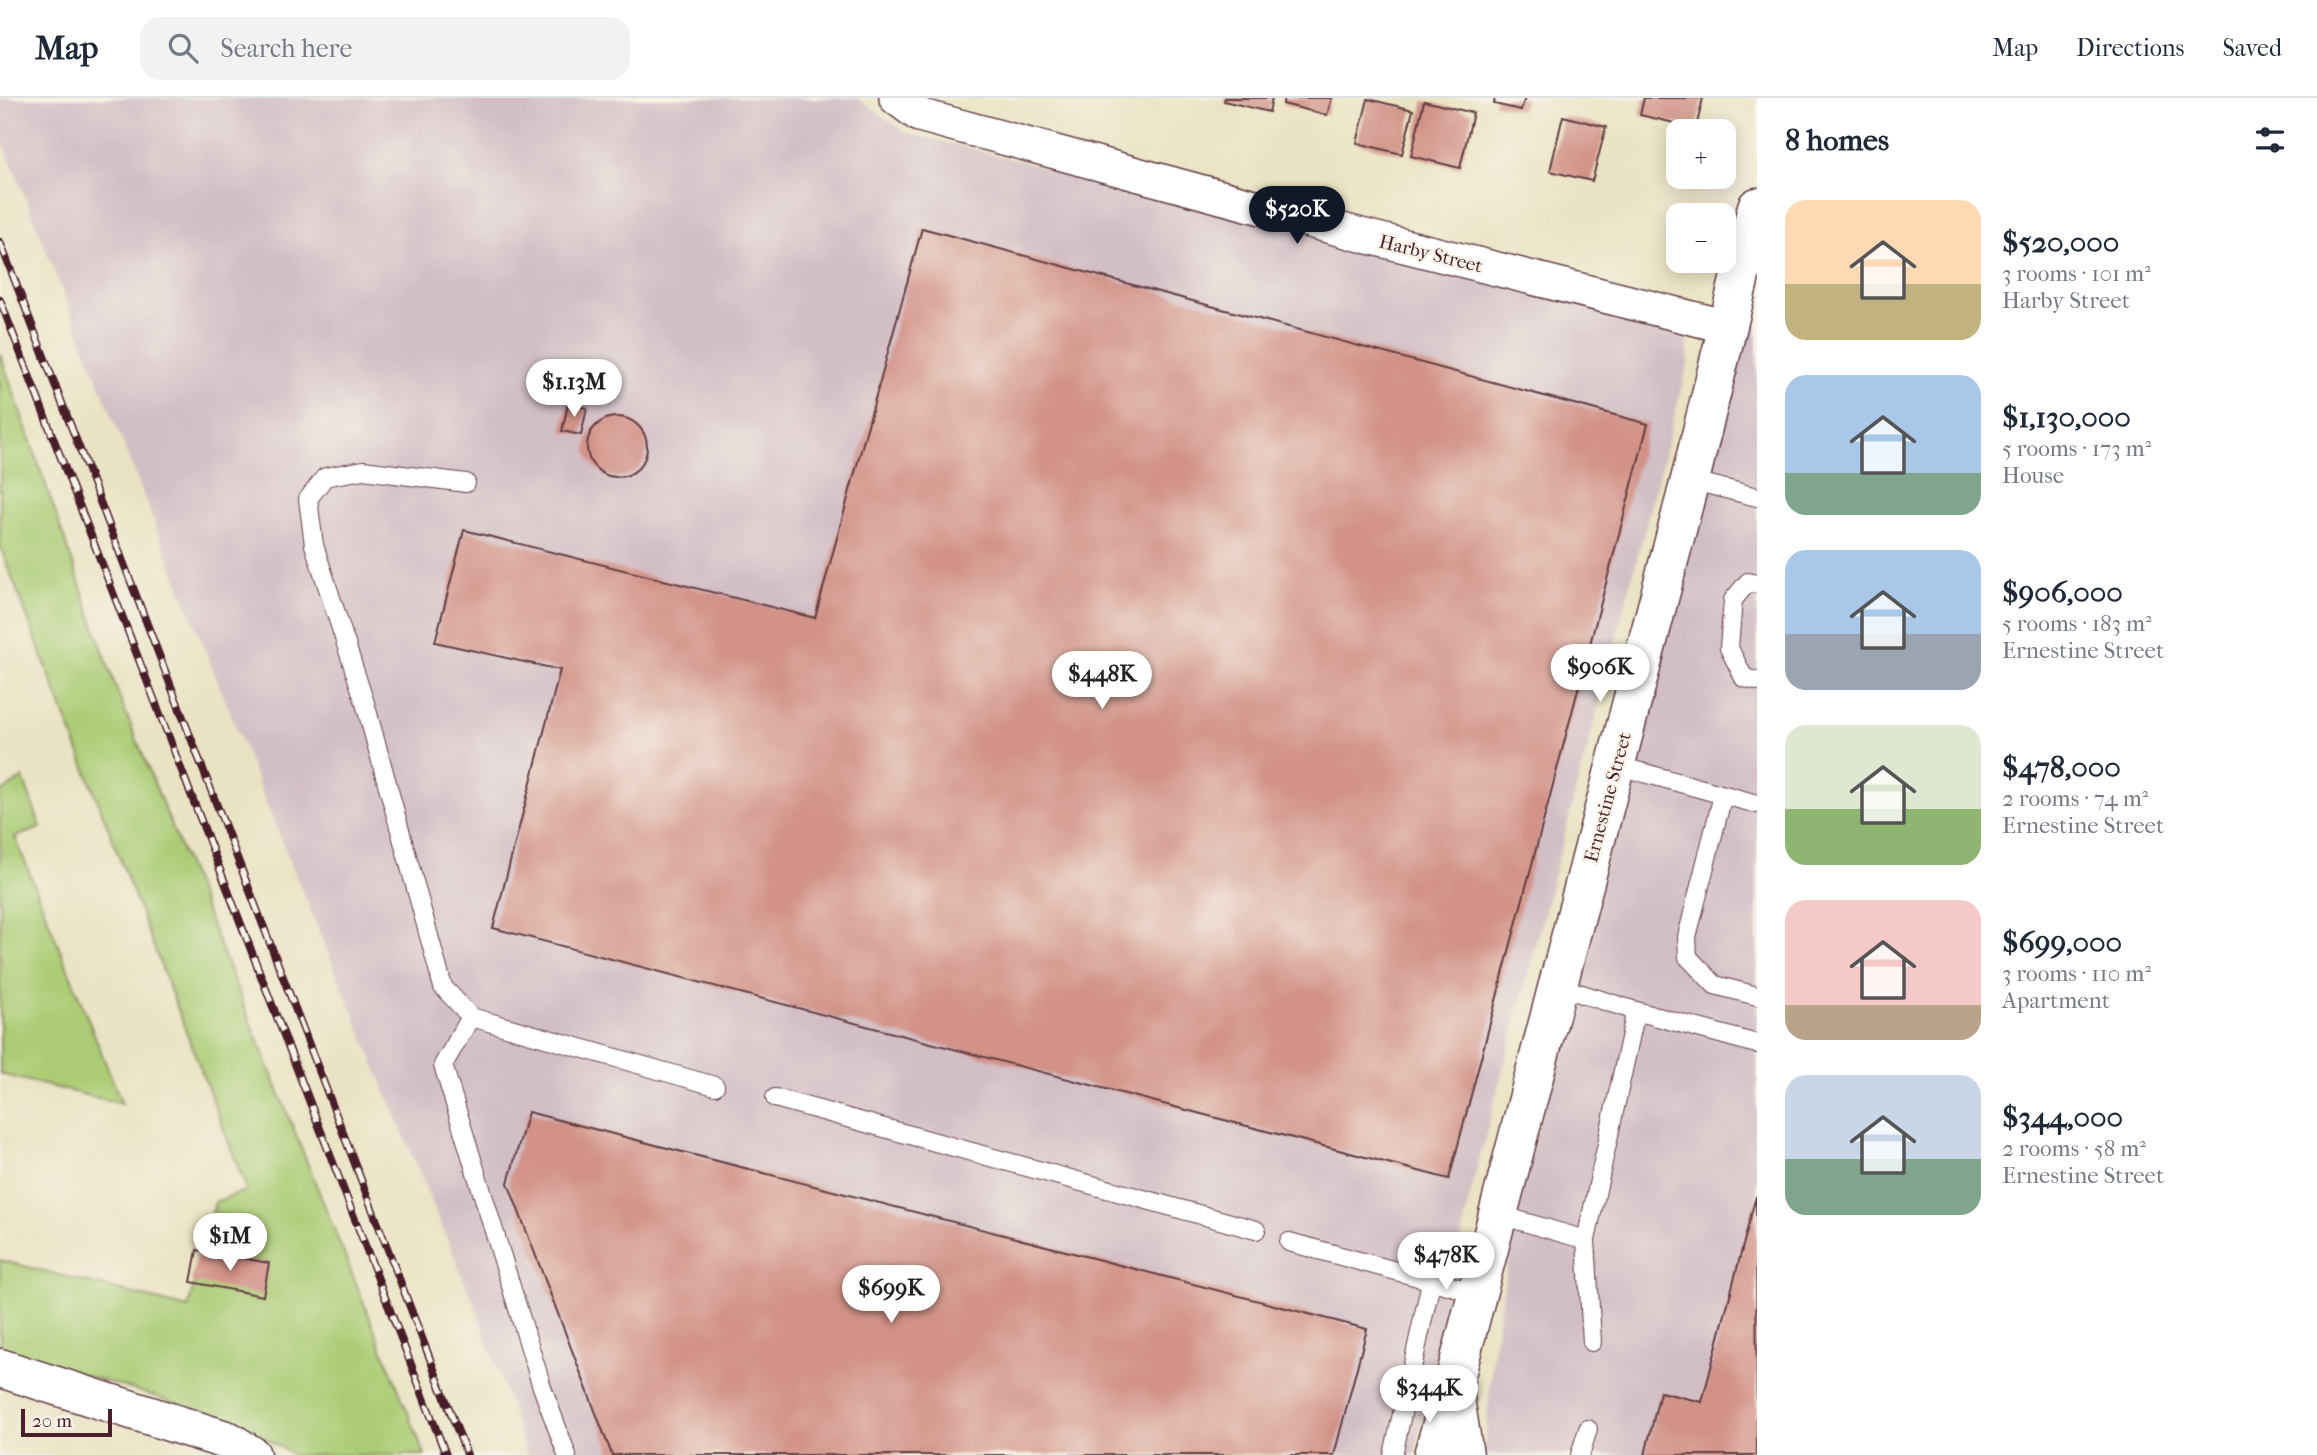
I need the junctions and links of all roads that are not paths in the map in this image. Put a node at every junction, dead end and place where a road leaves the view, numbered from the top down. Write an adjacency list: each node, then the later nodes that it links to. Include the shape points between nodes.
1 (896, 98): 3 (street, Harby Street, via 919,115 1347,232)
2 (1757, 208): 3 (main road, Ernestine Street)
3 (1728, 327): 4 (main road, Ernestine Street)
4 (1690, 480): 6 (lane); 9 (main road, Ernestine Street)
5 (466, 483): 15 (lane, via 363,470 326,477 308,499 314,545 365,703 443,986)
6 (1757, 497)
7 (1757, 584): 8 (lane, via 1748,582 1733,600 1729,648 1744,678)
8 (1757, 681)
9 (1615, 765): 10 (lane); 12 (main road, Ernestine Street)
10 (1723, 795): 11 (lane); 13 (lane, via 1687,937 1688,957 1714,985)
11 (1757, 804)
12 (1557, 986): 14 (lane); 19 (main road, Ernestine Street)
13 (1757, 996)
14 (1636, 1011): 16 (lane); 21 (lane)
15 (471, 1017): 17 (lane); 30 (lane, via 443,1065)
16 (1757, 1044)
17 (715, 1086)
18 (775, 1098): 20 (lane)
19 (1497, 1214): 21 (lane); 24 (main road, Ernestine Street)
20 (1256, 1230)
21 (1586, 1240): 25 (lane)
22 (1289, 1242): 23 (lane)
23 (1431, 1282): 24 (lane); 31 (lane)
24 (1477, 1293): 27 (main road, Ernestine Street)
25 (1592, 1342)
26 (0, 1368): 29 (main road, via 229,1441)
27 (1454, 1386): 32 (main road, Ernestine Street); 33 (main road, Ernestine Street)
28 (1588, 1429): 34 (lane)
29 (251, 1455)
30 (567, 1455)
31 (1393, 1455)
32 (1433, 1455)
33 (1464, 1455)
34 (1580, 1455)

